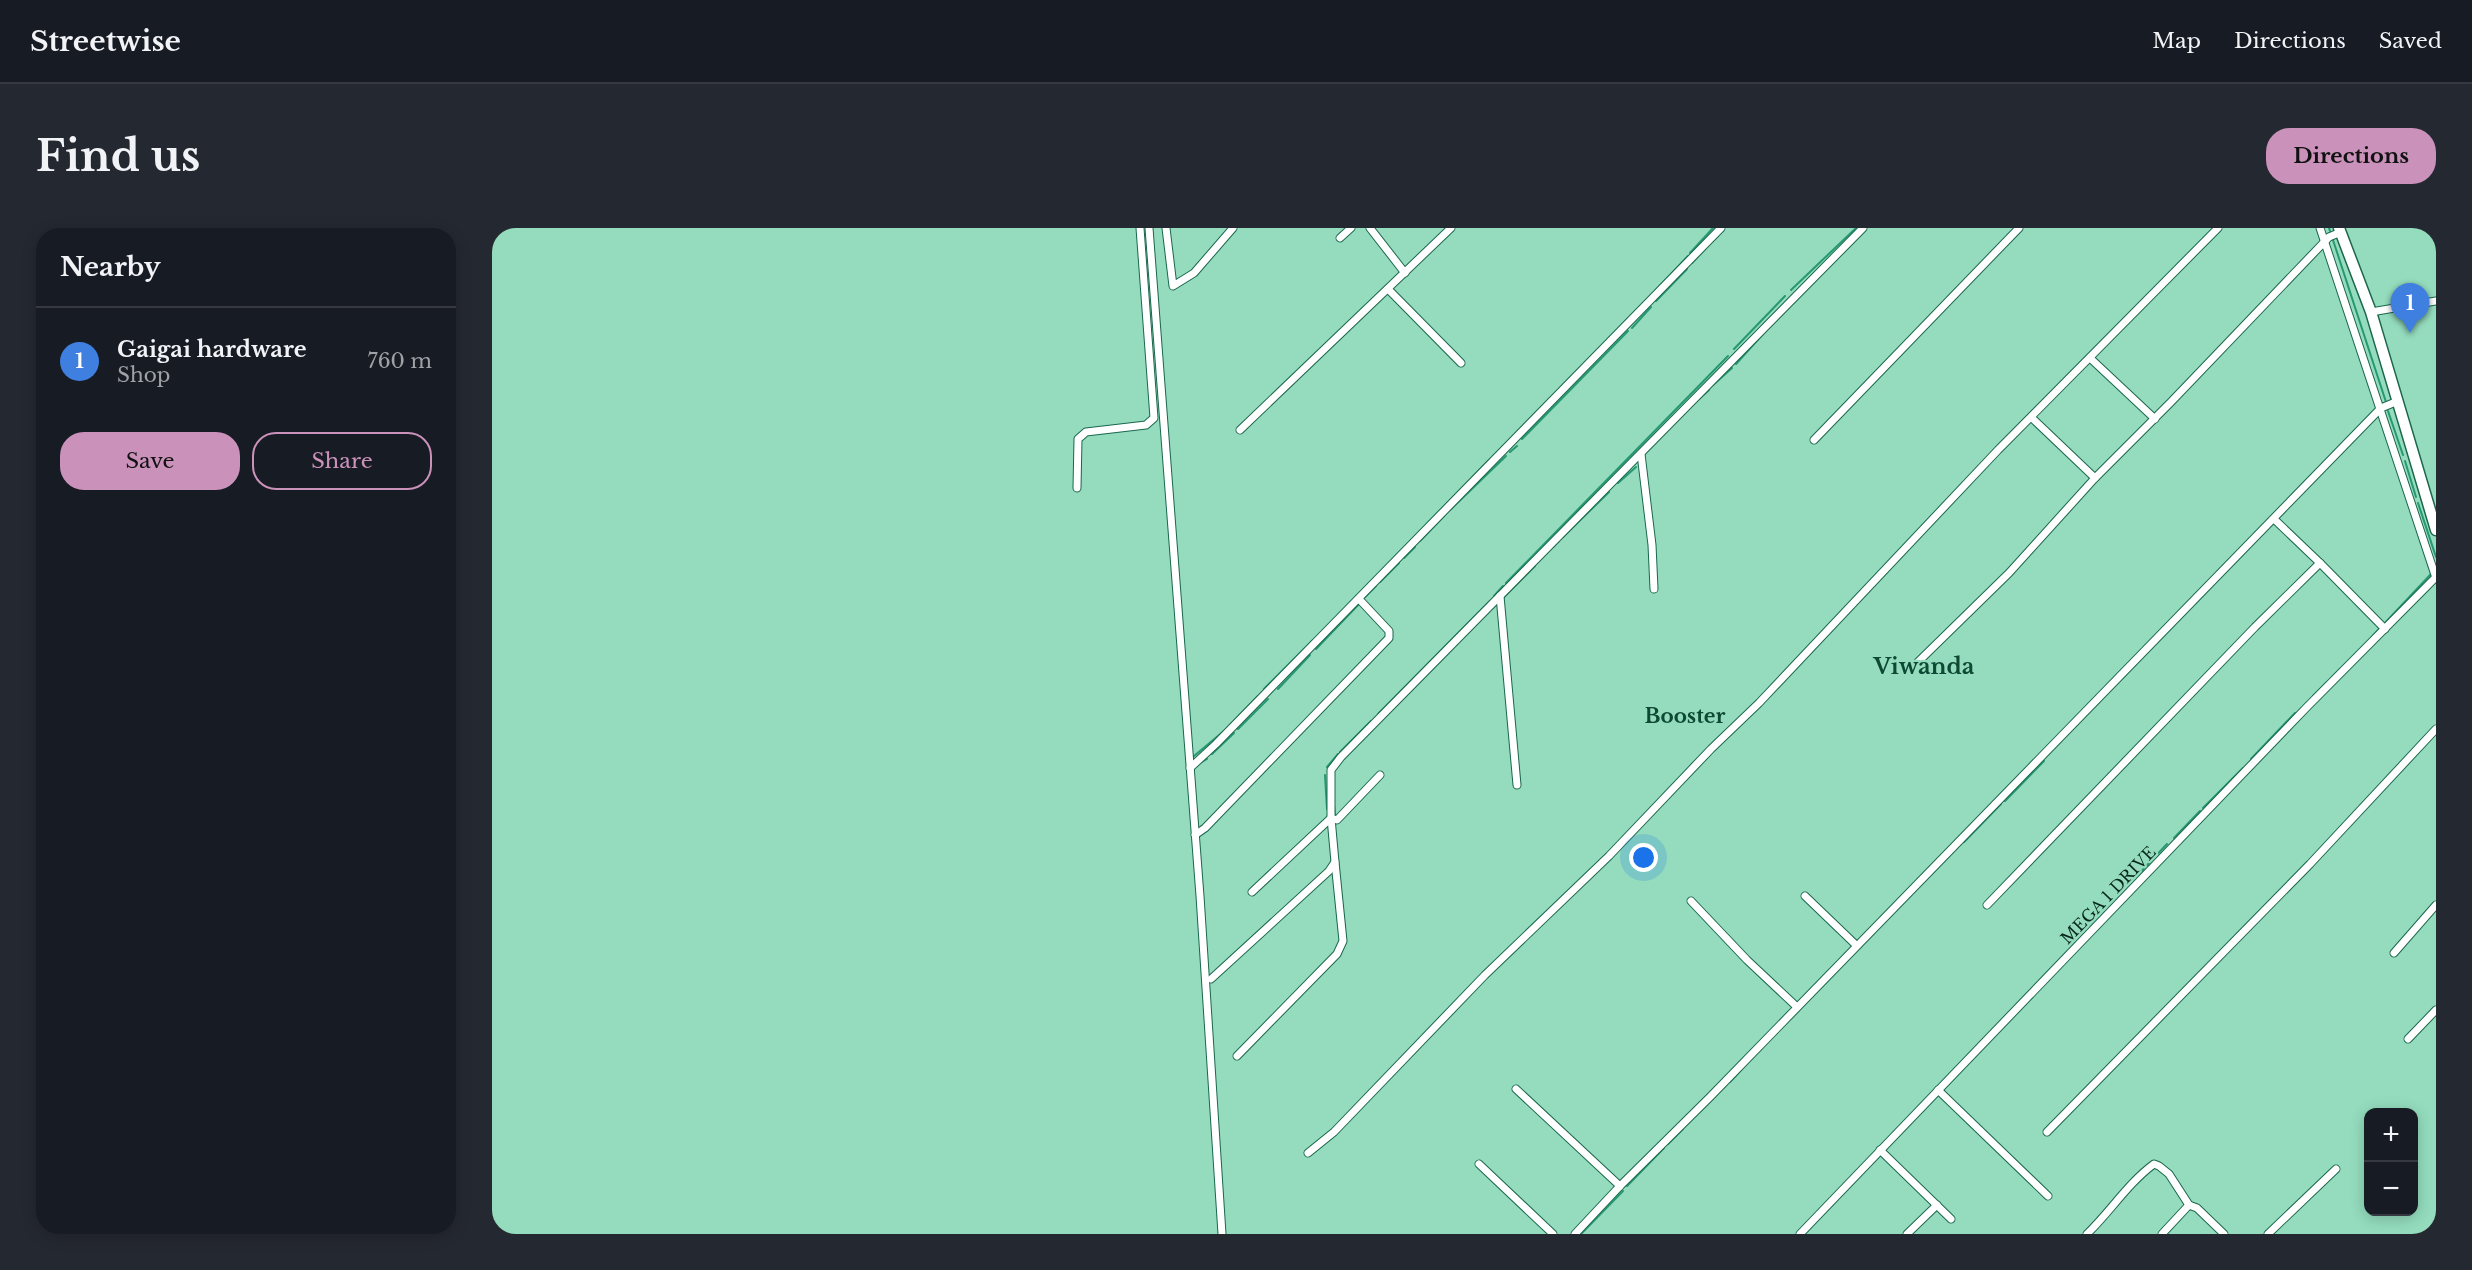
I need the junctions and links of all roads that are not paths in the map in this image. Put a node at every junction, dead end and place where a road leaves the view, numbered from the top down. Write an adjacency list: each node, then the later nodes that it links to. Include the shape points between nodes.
1 (1140, 228): 32 (street, via 1154,418 1146,425 1082,435 1078,439)
2 (1149, 228): 45 (street)
3 (1166, 228): 4 (street, via 1173,286 1194,273)
4 (1233, 228)
5 (1351, 228): 14 (street)
6 (1370, 228): 16 (street)
7 (1451, 228): 16 (street)
8 (1721, 228): 41 (street)
9 (1863, 228): 28 (street)
10 (2019, 228): 27 (street)
11 (2218, 228): 20 (street)
12 (2320, 228): 15 (street)
13 (2340, 230): 15 (street); 19 (main road)
14 (1340, 238)
15 (2325, 243): 23 (street); 25 (street)
16 (1405, 273): 17 (street)
17 (1388, 289): 21 (street); 26 (street)
18 (2436, 301): 19 (street)
19 (2371, 312): 22 (main road)
20 (2090, 358): 24 (street); 25 (street)
21 (1461, 363)
22 (2398, 401): 23 (street); 29 (main road)
23 (2381, 408): 30 (street); 35 (street)
24 (2032, 418): 31 (street); 67 (street, via 1609,856 1485,975 1334,1132)
25 (2155, 419): 31 (street)
26 (1240, 430)
27 (1814, 440)
28 (1641, 454): 39 (street); 40 (street)
29 (2413, 454): 30 (street); 33 (main road)
30 (2398, 460): 34 (street)
31 (2095, 478): 43 (street, via 2009,573)
32 (1077, 488)
33 (2426, 496): 34 (street); 36 (main road)
34 (2412, 501): 38 (street)
35 (2274, 519): 37 (street); 56 (street)
36 (2436, 530)
37 (2320, 563): 42 (street); 54 (street)
38 (2436, 577): 42 (street, MEGA 1 DRIVE)
39 (1654, 589)
40 (1500, 596): 47 (street); 48 (street, via 1335,764 1331,770)
41 (1359, 599): 45 (street); 49 (street, via 1389,631 1389,638)
42 (2385, 628): 64 (street, MEGA 1 DRIVE)
43 (1918, 662)
44 (2436, 729): 65 (street, via 2310,864)
45 (1190, 768): 49 (street)
46 (1380, 775): 48 (street, via 1338,820)
47 (1517, 785)
48 (1331, 818): 50 (street); 51 (street)
49 (1196, 835): 75 (street)
50 (1335, 861): 58 (street, via 1329,871); 62 (street, via 1343,941 1337,954)
51 (1252, 892)
52 (1805, 896): 56 (street)
53 (1690, 901): 59 (street)
54 (1987, 905)
55 (2436, 905): 57 (street)
56 (1856, 945): 59 (street)
57 (2394, 953)
58 (1211, 979)
59 (1797, 1007): 70 (street)
60 (2436, 1010): 61 (street)
61 (2408, 1039)
62 (1237, 1056)
63 (1516, 1089): 70 (street)
64 (1938, 1090): 66 (street, MEGA 1 DRIVE); 71 (street)
65 (2047, 1132)
66 (1880, 1150): 72 (street); 78 (street, MEGA 1 DRIVE)
67 (1308, 1153)
68 (1479, 1164): 76 (street)
69 (2336, 1169): 83 (street)
70 (1620, 1186): 77 (street)
71 (2048, 1196)
72 (1937, 1204): 74 (street); 79 (street)
73 (2189, 1205): 80 (street, via 2169,1174 2154,1164); 81 (street); 82 (street)
74 (1951, 1219)
75 (1222, 1234)
76 (1553, 1234)
77 (1575, 1234)
78 (1800, 1234)
79 (1907, 1234)
80 (2086, 1234)
81 (2162, 1234)
82 (2224, 1234)
83 (2268, 1234)

